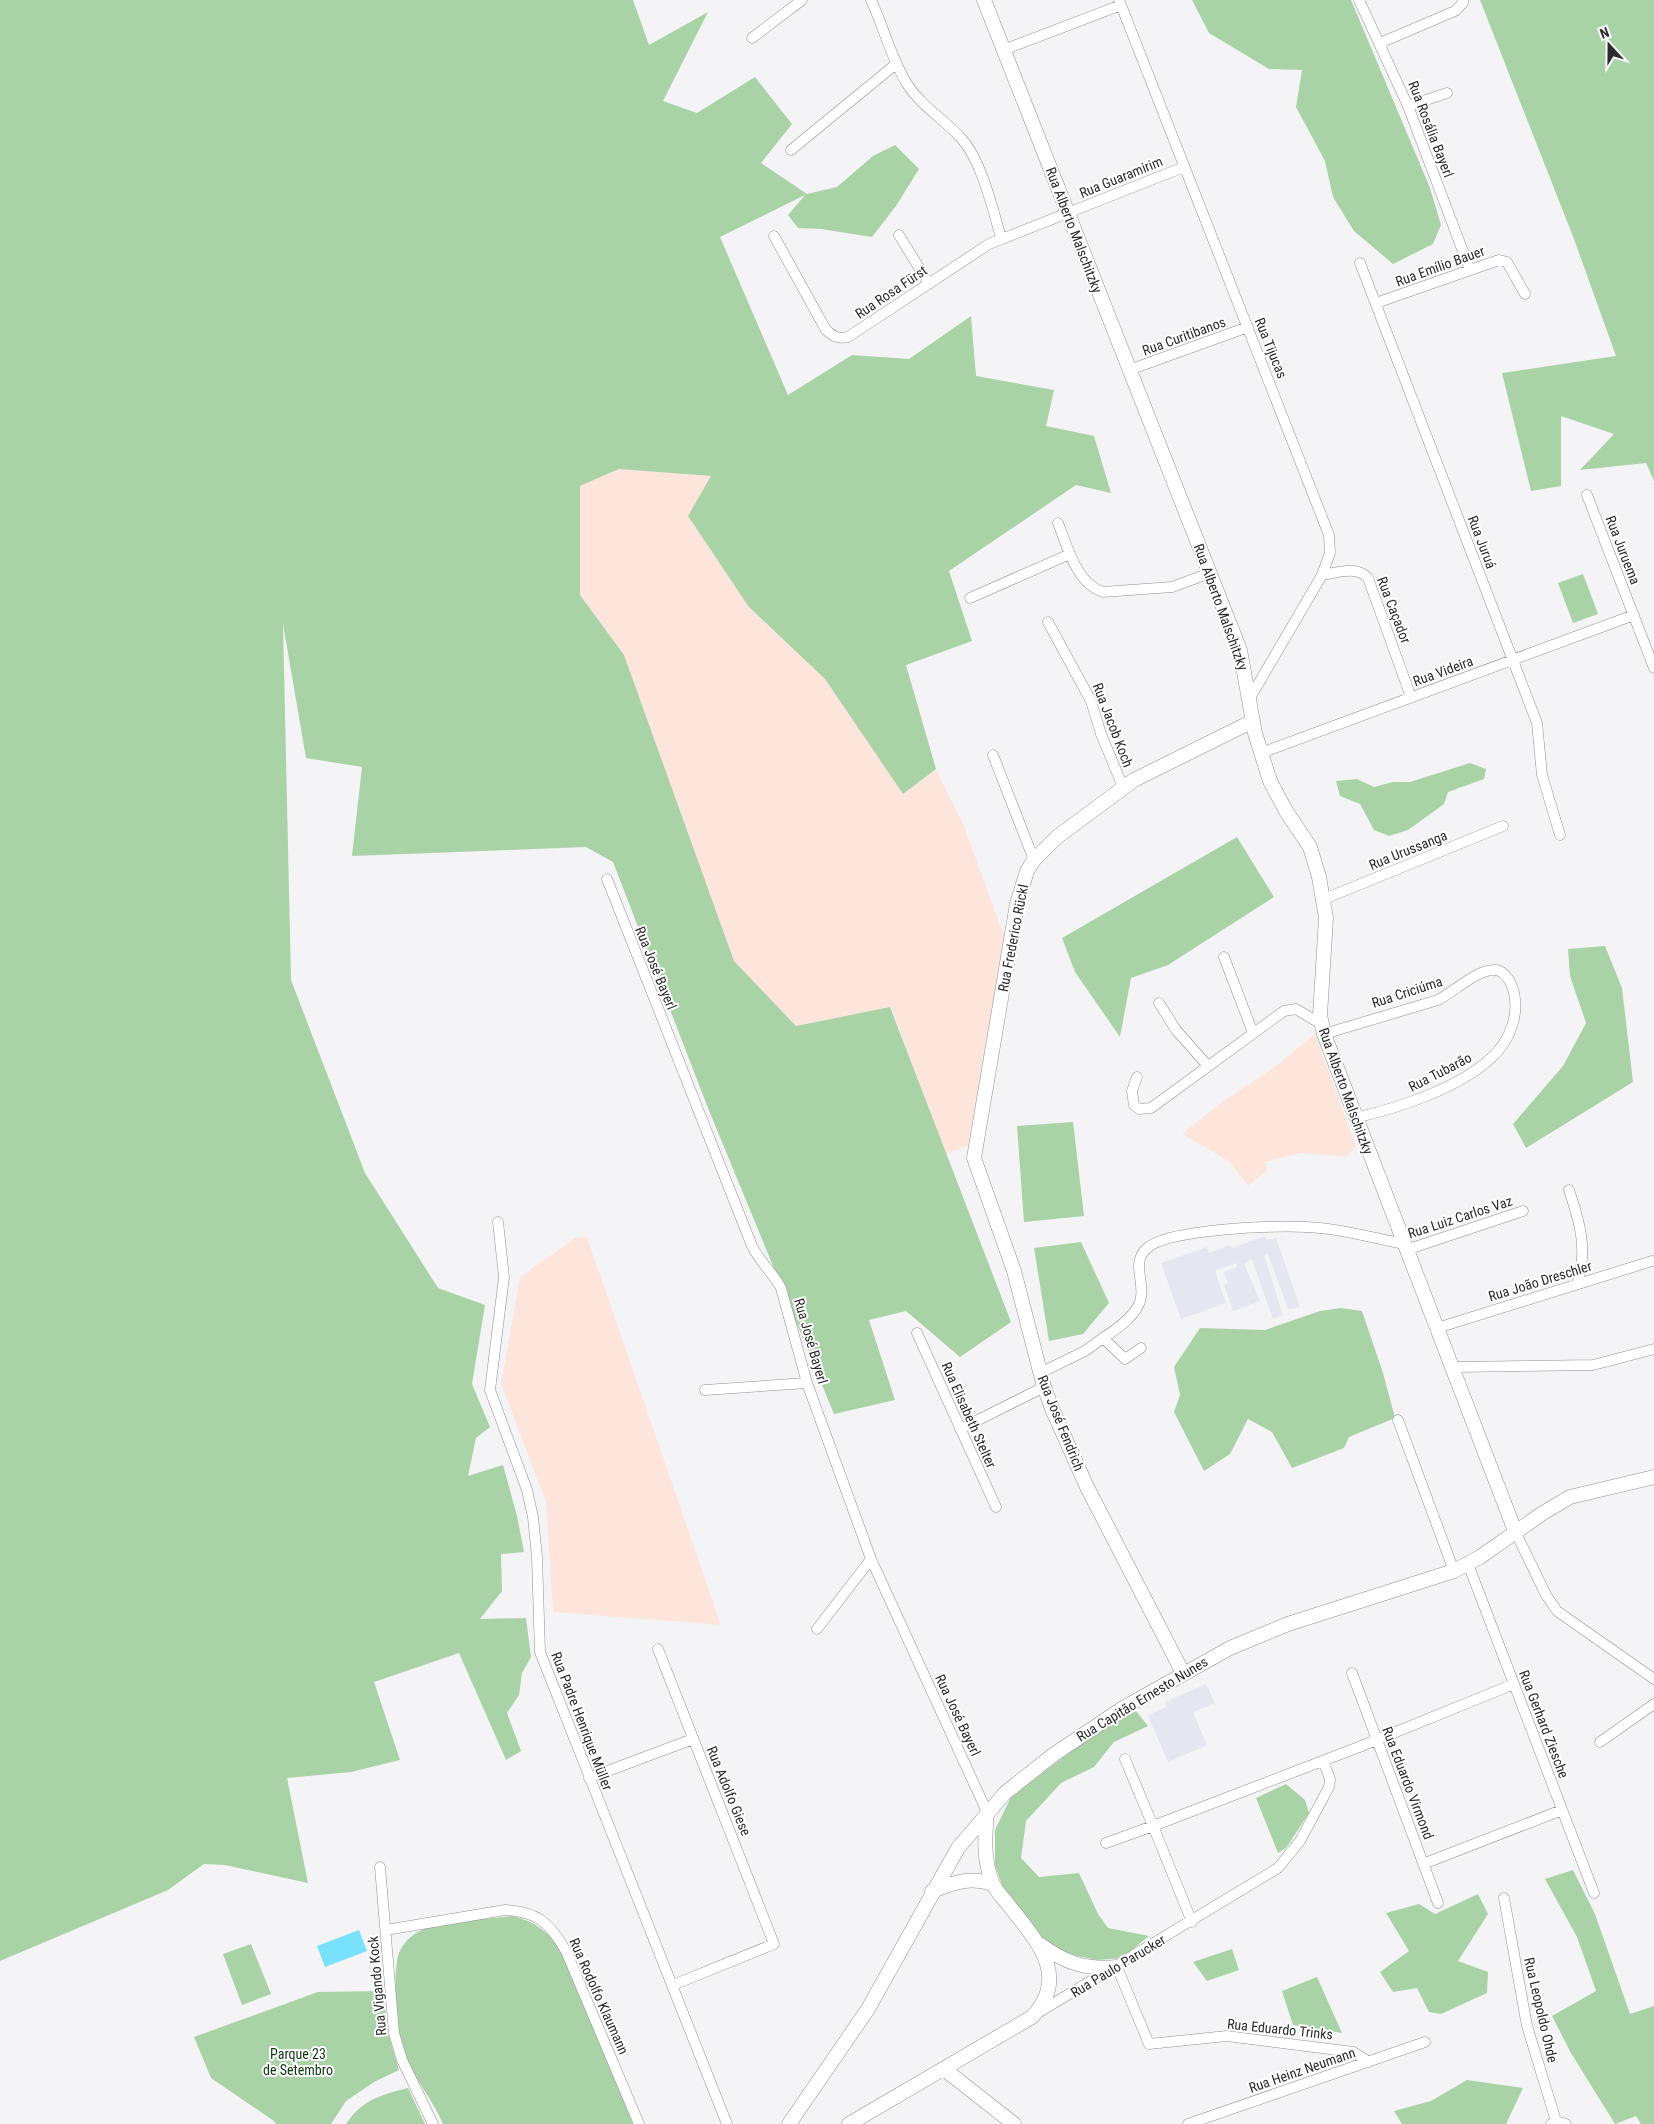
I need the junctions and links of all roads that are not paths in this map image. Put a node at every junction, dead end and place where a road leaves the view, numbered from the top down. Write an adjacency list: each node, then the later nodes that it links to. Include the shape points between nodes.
1 (802, 0): 7 (street)
2 (871, 0): 10 (street)
3 (984, 0): 9 (street, Rua Alberto Malschitzky)
4 (1359, 0): 8 (street, Rua Rosália Bayerl)
5 (1463, 0): 8 (street, via 1455,10)
6 (1120, 2): 9 (street); 14 (street, Rua Tijucas)
7 (752, 38)
8 (1380, 43): 12 (street, Rua Rosália Bayerl)
9 (1003, 50): 15 (street, Rua Alberto Malschitzky)
10 (896, 64): 13 (street); 18 (street, via 915,95 962,138 969,149)
11 (1447, 92): 12 (street)
12 (1408, 106): 20 (street, Rua Rosália Bayerl)
13 (791, 150)
14 (1184, 167): 15 (street, Rua Guaramirim); 24 (street, Rua Tijucas)
15 (1068, 213): 18 (street, Rua Rosa Fürst); 25 (street, Rua Alberto Malschitzky)
16 (899, 235): 21 (street)
17 (774, 236): 21 (street, Rua Rosa Fürst, via 826,330 840,339 848,337)
18 (1001, 237): 21 (street, Rua Rosa Fürst)
19 (1360, 263): 23 (street, Rua Juruá)
20 (1470, 270): 22 (street, Rua Emílio Bauer, via 1499,260 1507,262); 23 (street, Rua Emílio Bauer)
21 (929, 284)
22 (1525, 294)
23 (1376, 303): 34 (street, Rua Juruá)
24 (1248, 327): 25 (street, Rua Curitibanos); 30 (street, Rua Tijucas, via 1326,524 1330,553)
25 (1129, 370): 29 (street, Rua Alberto Malschitzky)
26 (1587, 495): 32 (street, Rua Juruema)
27 (1058, 524): 28 (street)
28 (1070, 554): 29 (street, via 1084,580 1093,589 1103,592 1172,587); 31 (street)
29 (1210, 573): 37 (street, Rua Alberto Malschitzky, via 1240,650)
30 (1322, 575): 36 (street, Rua Caçador, via 1352,570 1368,578); 37 (street, Rua Tijucas)
31 (970, 598)
32 (1634, 615): 34 (street, Rua Videira); 35 (street, Rua Juruema)
33 (1048, 622): 41 (street, Rua Jacob Koch, via 1091,701)
34 (1512, 660): 36 (street, Rua Videira); 43 (street, Rua Juruá, via 1537,723 1542,776)
35 (1654, 668)
36 (1411, 697): 39 (street, Rua Videira)
37 (1250, 698): 38 (street, Rua Alberto Malschitzky)
38 (1252, 721): 39 (street, Rua Alberto Malschitzky); 41 (street, Rua Frederico Rückl)
39 (1261, 752): 46 (street, Rua Alberto Malschitzky, via 1278,797 1310,847)
40 (993, 755): 44 (street)
41 (1123, 787): 44 (street, Rua Frederico Rückl, via 1057,837)
42 (1503, 826): 46 (street, Rua Urussanga)
43 (1560, 834)
44 (1034, 860): 55 (street, Rua Frederico Rückl, via 1024,878 1017,904)
45 (606, 879): 69 (street, Rua José Bayerl, via 752,1246 760,1262 781,1288)
46 (1324, 899): 50 (street, Rua Alberto Malschitzky, via 1326,928 1320,1005)
47 (1224, 958): 51 (street)
48 (1495, 970): 50 (street, Rua Criciúma, via 1468,980 1438,1000); 54 (street, Rua Tubarão, via 1510,981 1516,1002 1504,1045 1492,1058 1480,1068 1423,1097)
49 (1159, 1003): 52 (street, via 1176,1030)
50 (1323, 1029): 51 (street, via 1292,1009); 54 (street, Rua Alberto Malschitzky)
51 (1253, 1033): 52 (street)
52 (1208, 1066): 53 (street, via 1157,1104 1145,1109 1139,1109 1132,1098)
53 (1137, 1077)
54 (1355, 1118): 59 (street, Rua Alberto Malschitzky)
55 (974, 1158): 68 (street, Rua José Fendrich, via 1014,1270)
56 (1569, 1190): 61 (street, via 1581,1225 1584,1246)
57 (1523, 1211): 59 (street, Rua Luiz Carlos Vaz)
58 (498, 1222): 92 (street, Rua Padre Henrique Müller, via 504,1277 490,1390 530,1504 537,1557 540,1652)
59 (1405, 1247): 62 (street, Rua Alberto Malschitzky); 64 (street, via 1320,1228 1283,1227 1215,1230 1158,1241 1141,1256 1138,1269 1142,1298 1136,1310)
60 (1652, 1261): 61 (street, Rua João Dreschler)
61 (1577, 1284): 62 (street, Rua João Dreschler)
62 (1437, 1328): 67 (street, Rua Alberto Malschitzky)
63 (917, 1333): 73 (street, Rua Elisabeth Stelter)
64 (1103, 1338): 65 (street, via 1125,1359); 68 (street)
65 (1141, 1348)
66 (1654, 1349): 67 (street, via 1593,1365)
67 (1452, 1367): 76 (street, Rua Alberto Malschitzky)
68 (1040, 1373): 70 (street, Rua José Fendrich)
69 (807, 1383): 71 (street); 77 (street, Rua José Bayerl)
70 (1044, 1387): 73 (street); 83 (street, Rua José Fendrich, via 1087,1487)
71 (704, 1390)
72 (1398, 1420): 79 (street)
73 (960, 1429): 75 (street, Rua Elisabeth Stelter)
74 (1654, 1476): 76 (street, Rua Capitão Ernesto Nunes, via 1570,1497)
75 (996, 1508)
76 (1515, 1531): 78 (street, Rua Capitão Ernesto Nunes); 84 (street, via 1557,1611)
77 (871, 1559): 80 (street); 94 (street, Rua José Bayerl)
78 (1468, 1564): 79 (street, Rua Capitão Ernesto Nunes); 85 (street, Rua Gerhard Ziesche)
79 (1454, 1571): 83 (street, Rua Capitão Ernesto Nunes, via 1264,1633)
80 (817, 1629)
81 (658, 1649): 88 (street, Rua Adolfo Giese)
82 (1352, 1672): 87 (street, Rua Eduardo Virmond)
83 (1183, 1673): 94 (street, Rua Capitão Ernesto Nunes, via 1074,1739)
84 (1654, 1678)
85 (1514, 1684): 87 (street); 93 (street, Rua Gerhard Ziesche)
86 (1654, 1704): 89 (street)
87 (1376, 1738): 91 (street); 97 (street, Rua Eduardo Virmond)
88 (693, 1739): 92 (street); 108 (street, Rua Adolfo Giese, via 774,1944)
89 (1600, 1742)
90 (1124, 1759): 95 (street)
91 (1324, 1761): 95 (street); 104 (street, Rua Paulo Parucker, via 1329,1787 1286,1860 1261,1880)
92 (589, 1778): 108 (street, Rua Padre Henrique Müller)
93 (1562, 1810): 97 (street); 101 (street, Rua Gerhard Ziesche)
94 (987, 1812): 99 (street, via 985,1842); 100 (street, Rua Capitão Ernesto Nunes, via 958,1848)
95 (1153, 1826): 96 (street); 104 (street)
96 (1106, 1844)
97 (1423, 1864): 103 (street, Rua Eduardo Virmond)
98 (380, 1867): 105 (street, Rua Vigando Kock)
99 (992, 1884): 100 (street, via 968,1880); 106 (street)
100 (932, 1891): 117 (street, Rua Capitão Ernesto Nunes, via 868,2009)
101 (1594, 1894)
102 (1504, 1898): 113 (street, Rua Leopoldo Ohde, via 1527,2026)
103 (1438, 1903)
104 (1192, 1922): 107 (street, Rua Paulo Parucker)
105 (386, 1930): 114 (street, Rua Vigando Kock, via 394,2033 402,2060); 115 (street, Rua Rodolfo Klaumann, via 505,1910 521,1911 543,1920 566,1950)
106 (1038, 1943): 107 (street, via 1061,1959 1081,1966 1101,1969); 109 (street, via 1049,1967 1049,1983 1045,2001)
107 (1117, 1966): 109 (street, Rua Paulo Parucker); 111 (street, Rua Eduardo Trinks, via 1149,2044 1240,2037 1353,2052)
108 (673, 1985): 116 (street, Rua Padre Henrique Müller)
109 (1032, 2016): 112 (street, Rua Paulo Parucker)
110 (1425, 2042): 111 (street, Rua Heinz Neumann)
111 (1369, 2062): 120 (street, Rua Heinz Neumann)
112 (944, 2069): 118 (street, Rua Paulo Parucker); 119 (street)
113 (1557, 2123)
114 (433, 2124)
115 (639, 2124)
116 (727, 2124)
117 (789, 2124)
118 (849, 2124)
119 (1014, 2124)
120 (1188, 2124)

